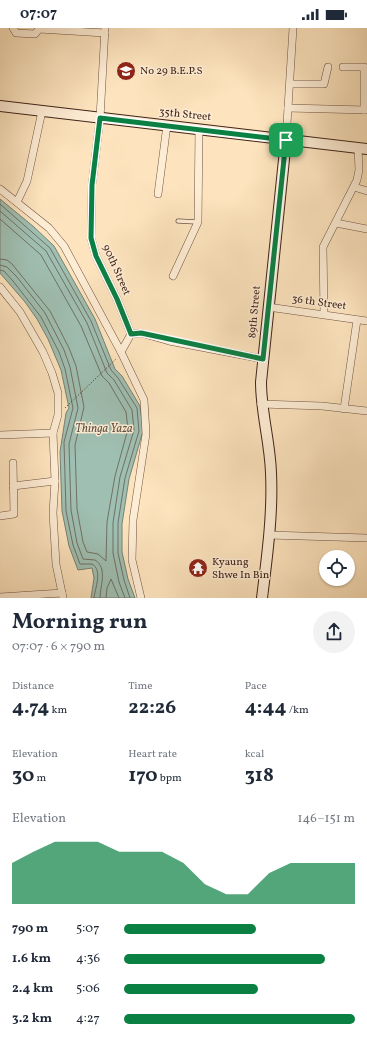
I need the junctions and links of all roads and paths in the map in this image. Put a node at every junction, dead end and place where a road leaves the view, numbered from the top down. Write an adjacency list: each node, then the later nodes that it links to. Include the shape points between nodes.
1 (13, 28): 3 (street, via 16,33 35,34 39,29)
2 (293, 28): 6 (street, 89th Street)
3 (105, 30): 11 (street, 90th Street)
4 (328, 67): 6 (street, via 324,84)
5 (343, 67): 9 (street, via 364,67)
6 (290, 84): 8 (street, 89th Street)
7 (0, 106): 10 (main road, 35th Street)
8 (288, 108): 9 (street); 14 (street, 89th Street)
9 (366, 110)
10 (42, 111): 11 (main road, 35th Street); 20 (street, via 27,181)
11 (100, 118): 12 (main road, 35th Street); 31 (street, 90th Street, via 92,185 91,238 96,256)
12 (167, 125): 13 (main road, 35th Street); 19 (street)
13 (199, 129): 14 (main road, 35th Street); 22 (street)
14 (286, 140): 15 (main road, 35th Street); 27 (main road, 89th Street)
15 (362, 148): 16 (street)
16 (354, 187): 18 (street); 23 (street)
17 (0, 189): 20 (street)
18 (367, 191)
19 (158, 194)
20 (17, 202): 32 (street, via 52,231 64,246)
21 (178, 221): 22 (lane)
22 (198, 222): 25 (street)
23 (336, 223): 24 (street); 28 (street, via 323,247)
24 (367, 229)
25 (173, 276)
26 (0, 287): 39 (street, via 20,312 52,373 58,393 58,415)
27 (268, 307): 28 (street, 36 th Street); 33 (main road, 89th Street)
28 (324, 314): 29 (street, 36 th Street)
29 (357, 320): 30 (street, 36 th Street); 37 (street)
30 (367, 320)
31 (131, 334): 32 (street); 33 (street, via 141,333)
32 (121, 352): 49 (street, via 144,400 147,419 132,537 132,567)
33 (263, 359): 35 (main road, 89th Street)
34 (113, 362): 36 (path)
35 (261, 404): 37 (street); 45 (main road, 89th Street, via 272,472)
36 (68, 406)
37 (344, 409): 38 (street)
38 (367, 411)
39 (54, 433): 40 (street); 42 (street)
40 (0, 435)
41 (13, 463): 43 (street)
42 (55, 481): 43 (street); 47 (street, via 53,513 56,564)
43 (13, 486): 44 (street, via 14,514)
44 (0, 516)
45 (269, 535): 46 (street); 50 (main road, 89th Street)
46 (367, 538)
47 (62, 595): 48 (street)
48 (1, 597)
49 (140, 598)
50 (262, 598)

